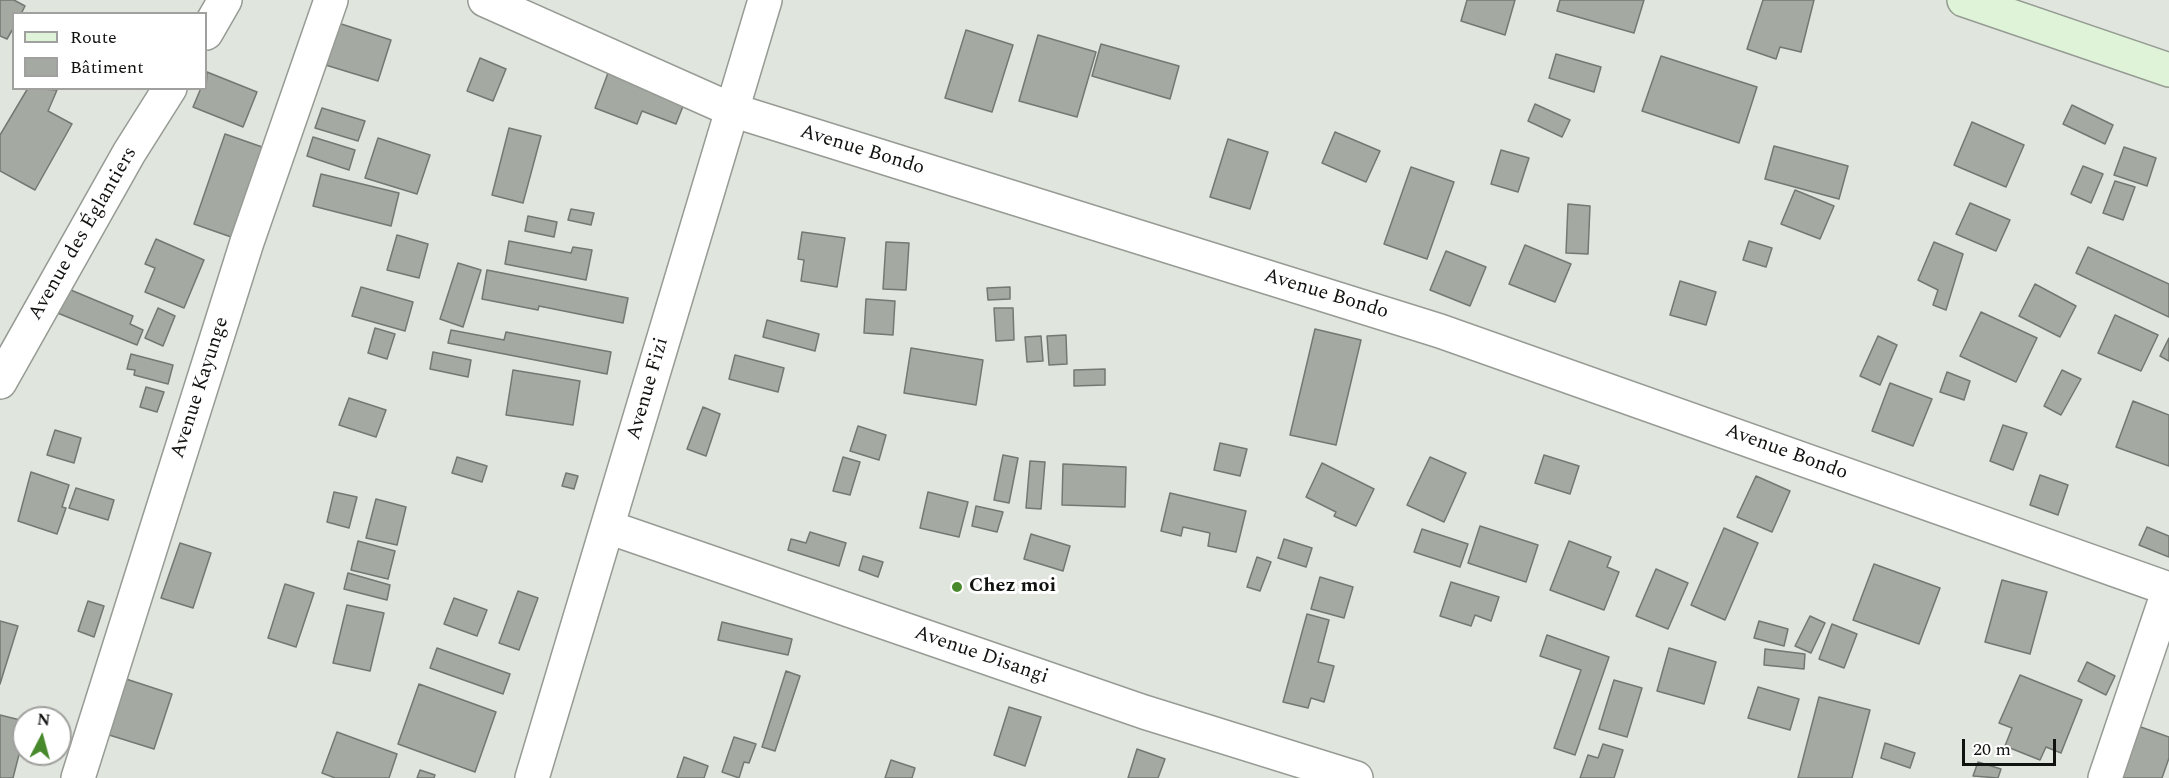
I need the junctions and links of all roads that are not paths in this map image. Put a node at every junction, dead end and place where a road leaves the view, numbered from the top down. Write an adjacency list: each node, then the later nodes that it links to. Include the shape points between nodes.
1 (225, 0): 6 (street)
2 (331, 0): 13 (street, Avenue Kayunge, via 247,242)
3 (485, 0): 9 (street, Avenue Bondo)
4 (765, 0): 9 (street, Avenue Fizi)
5 (1964, 0): 7 (street)
6 (207, 31)
7 (2169, 70)
8 (169, 90): 10 (street, Avenue des Églantiers)
9 (732, 110): 11 (street, Avenue Fizi); 12 (street, Avenue Bondo, via 1440,331)
10 (0, 382)
11 (608, 527): 14 (street, Avenue Fizi); 15 (street, Avenue Disangi, via 1144,712)
12 (2169, 589): 16 (street)
13 (78, 778)
14 (532, 778)
15 (1356, 778)
16 (2105, 778)

